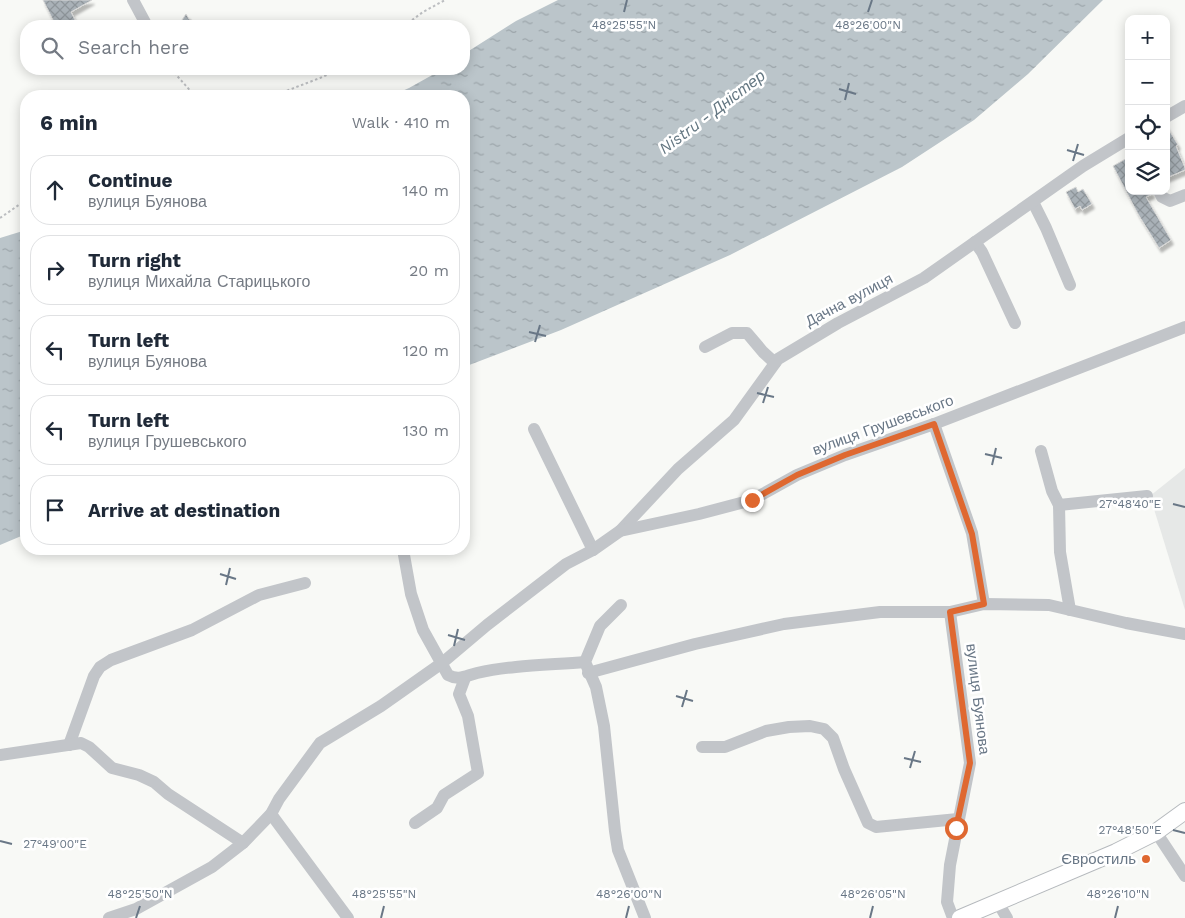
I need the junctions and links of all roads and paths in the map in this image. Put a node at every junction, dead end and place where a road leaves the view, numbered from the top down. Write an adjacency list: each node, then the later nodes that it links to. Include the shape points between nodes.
1 (133, 0): 3 (street)
2 (444, 0): 4 (path)
3 (144, 20)
4 (412, 20)
5 (176, 75): 7 (path)
6 (327, 75): 8 (path)
7 (189, 90)
8 (288, 90)
9 (1185, 106): 10 (street)
10 (1170, 115)
11 (1125, 140): 14 (street, Дачна вулиця)
12 (1161, 195): 13 (street, via 1170,201)
13 (1185, 195)
14 (1032, 202): 17 (street, Дачна вулиця); 18 (street)
15 (20, 204): 16 (path)
16 (0, 218)
17 (975, 242): 19 (street); 22 (street, Дачна вулиця, via 924,278 838,323)
18 (1070, 285)
19 (1015, 323)
20 (1185, 327): 23 (street, вулиця Грушевського)
21 (705, 347): 22 (street, via 732,333 747,333)
22 (775, 363): 28 (street, Дачна вулиця, via 734,420 678,469)
23 (934, 424): 28 (street, вулиця Грушевського, via 797,475 752,500); 32 (street, via 972,534)
24 (534, 430): 29 (street)
25 (1042, 451): 27 (street)
26 (1146, 496): 27 (street)
27 (1058, 505): 34 (street, via 1060,552)
28 (620, 531): 29 (street, вулиця Грушевського)
29 (593, 550): 37 (street, вулиця Грушевського, via 566,564)
30 (404, 556): 37 (street, via 411,594 423,630)
31 (305, 583): 40 (street, via 259,595 192,630 100,667)
32 (984, 604): 34 (street, via 1049,605); 35 (street)
33 (621, 605): 38 (street, via 600,626)
34 (1070, 610): 36 (street)
35 (950, 612): 38 (street, via 880,612 784,624); 45 (street, вулиця Буянова, via 970,763)
36 (1185, 634)
37 (442, 663): 39 (street, via 454,679); 44 (street, вулиця Грушевського, via 381,706 320,743)
38 (587, 668): 39 (street, via 535,665); 54 (street, via 596,687 604,726 618,850)
39 (465, 678): 46 (street, via 459,694 468,716 478,772 444,795 437,808)
40 (69, 745): 42 (street); 48 (street, via 81,743 112,768 154,782)
41 (702, 746): 45 (street, via 725,748 782,728 810,726 824,729 833,738 868,823 876,827)
42 (0, 755)
43 (1185, 811): 47 (main road)
44 (271, 814): 48 (street, вулиця Грушевського); 53 (street)
45 (958, 819): 55 (street, вулиця Буянова, via 947,902)
46 (415, 823)
47 (1156, 832): 49 (street); 50 (main road)
48 (243, 843): 52 (street, вулиця Грушевського, via 212,867 136,909)
49 (1185, 876)
50 (997, 901): 51 (main road); 56 (street)
51 (966, 916)
52 (109, 918)
53 (348, 918)
54 (645, 918)
55 (952, 918)
56 (1007, 918)

